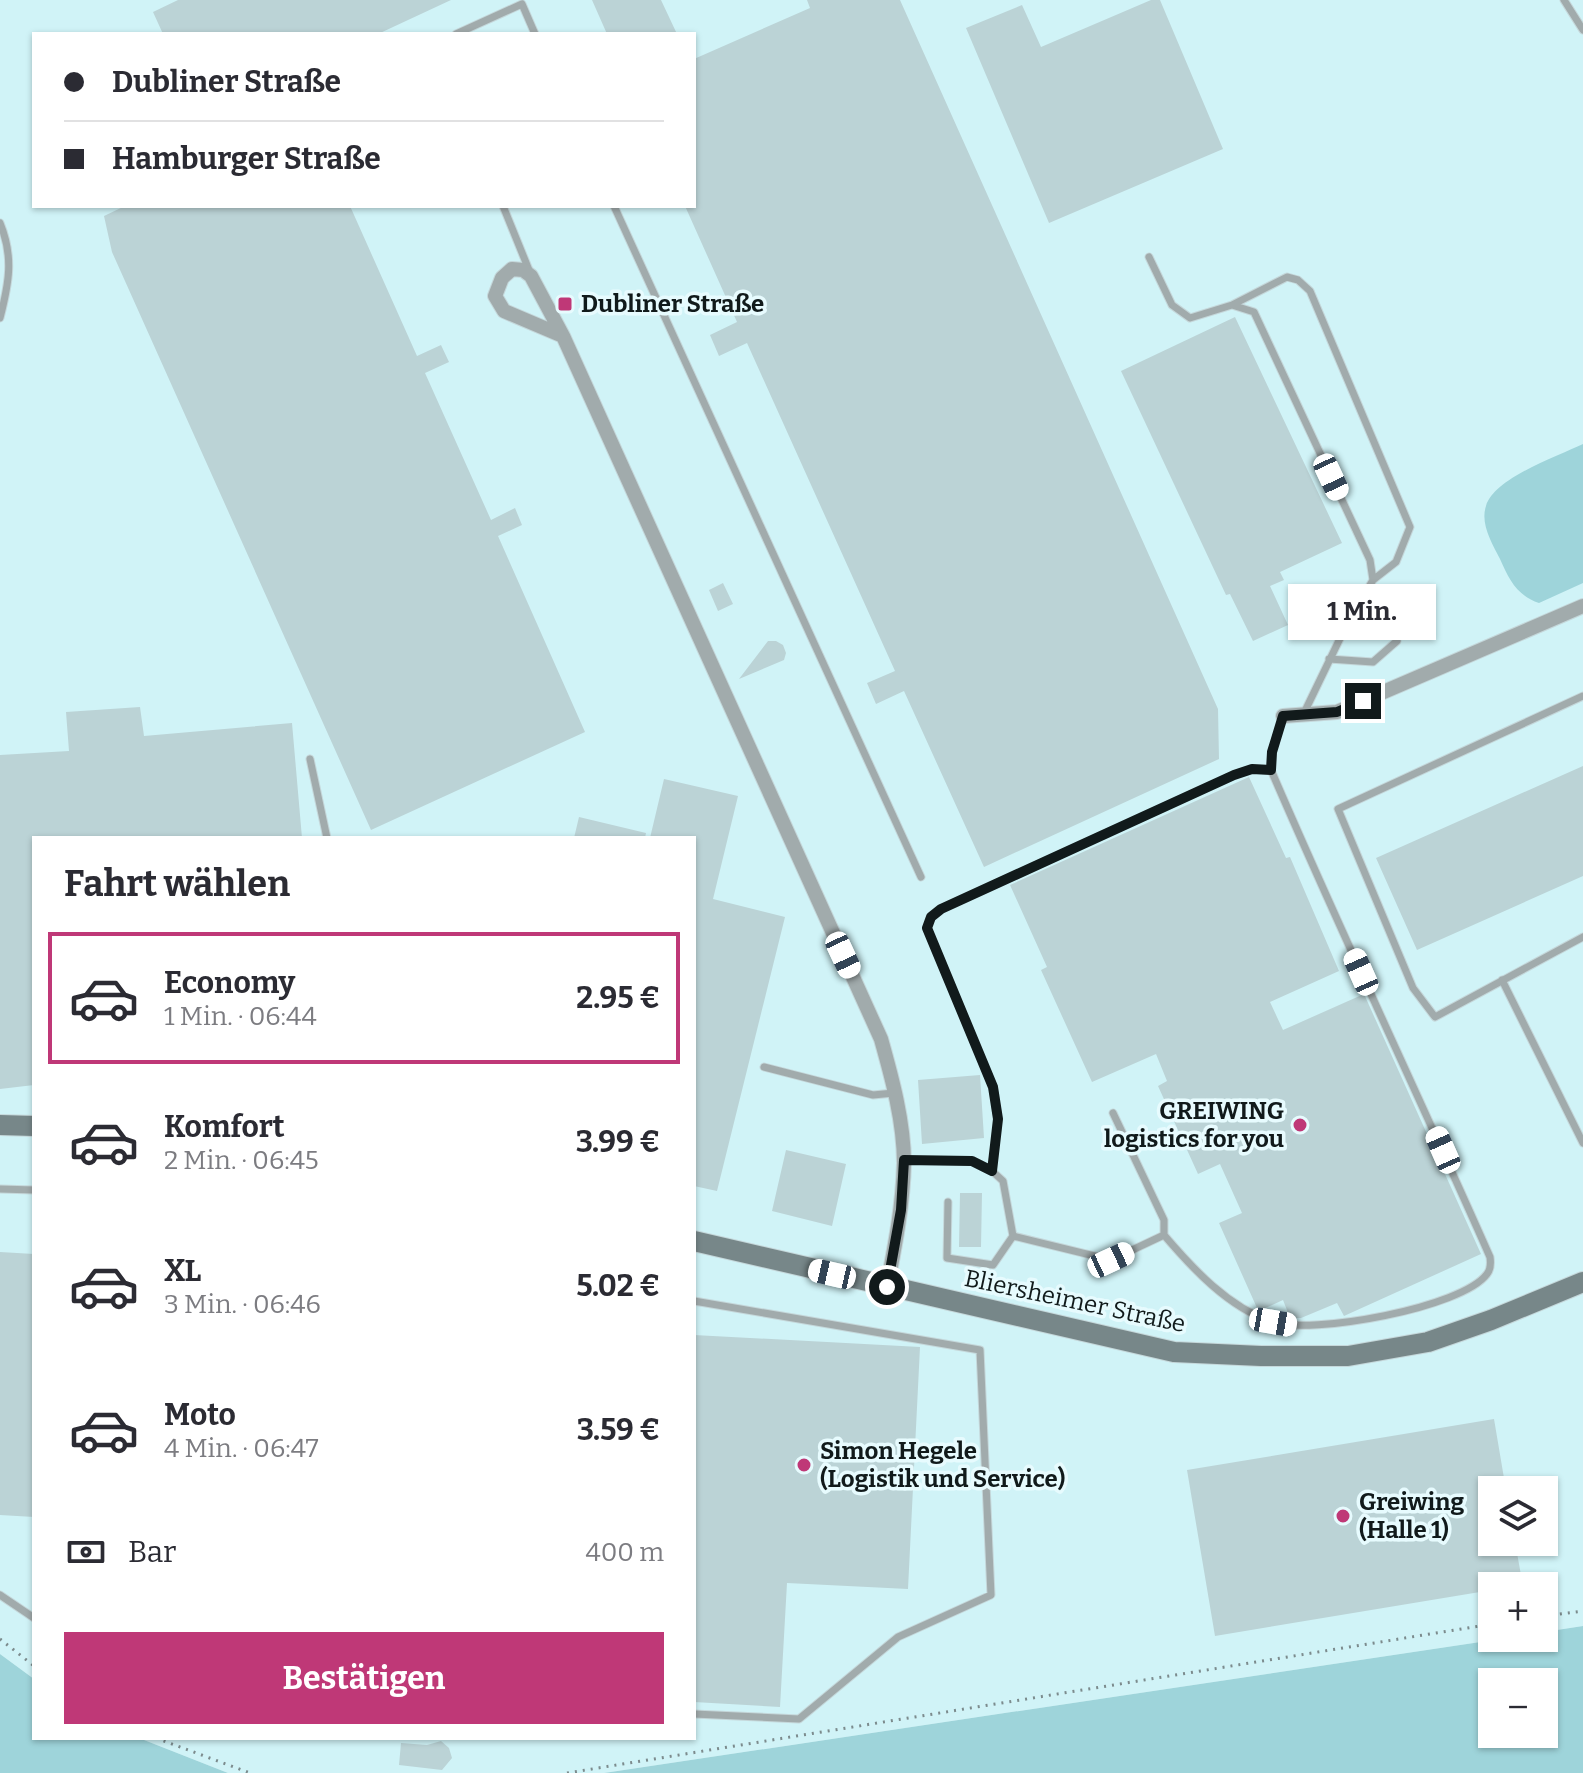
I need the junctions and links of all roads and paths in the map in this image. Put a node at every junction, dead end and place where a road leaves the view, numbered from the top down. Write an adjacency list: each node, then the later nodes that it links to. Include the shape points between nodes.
1 (1564, 0): 2 (lane)
2 (1583, 30)
3 (460, 32): 4 (lane, via 522,4)
4 (534, 32)
5 (504, 208): 9 (lane)
6 (615, 208): 23 (lane)
7 (0, 223): 11 (lane, via 10,279)
8 (1149, 257): 10 (lane, via 1172,305 1190,318)
9 (531, 276): 12 (street); 12 (street, via 512,269 496,286 497,303 504,311)
10 (1232, 305): 13 (lane, via 1254,312 1370,560); 13 (lane, via 1287,277 1310,291 1410,527 1396,562)
11 (0, 318)
12 (563, 336): 27 (street, via 881,1039)
13 (1373, 580): 16 (lane)
14 (1583, 606): 18 (street, via 1337,712)
15 (1397, 641): 16 (lane, via 1373,662)
16 (1329, 659): 18 (lane)
17 (1583, 696): 25 (lane, via 1338,809 1413,988 1435,1017)
18 (1303, 715): 19 (street)
19 (1283, 716): 21 (lane)
20 (310, 759): 22 (lane)
21 (1271, 770): 33 (lane, via 1234,775 931,917 927,928 993,1087 998,1119); 37 (lane, via 1491,1265 1475,1285 1430,1303 1369,1320 1297,1327 1243,1309 1191,1266)
22 (327, 836)
23 (921, 877)
24 (1583, 937): 25 (lane)
25 (1502, 980): 31 (lane)
26 (764, 1067): 27 (lane, via 873,1095)
27 (894, 1093): 32 (street)
28 (1113, 1113): 37 (lane, via 1164,1220)
29 (0, 1125): 30 (street)
30 (32, 1126)
31 (1583, 1143)
32 (904, 1160): 33 (lane, via 972,1161); 41 (street)
33 (992, 1171): 38 (lane, via 1003,1181)
34 (0, 1189): 35 (lane)
35 (32, 1190)
36 (948, 1202): 38 (lane, via 947,1258 993,1265)
37 (1164, 1235): 38 (lane, via 1111,1260)
38 (1013, 1236)
39 (696, 1241): 41 (street, Bliersheimer Straße)
40 (1583, 1282): 41 (street, Bliersheimer Straße, via 1428,1342 1348,1356 1174,1352)
41 (887, 1287)
42 (696, 1301): 50 (lane, via 980,1350 991,1595 898,1637 799,1719)
43 (0, 1595): 46 (lane)
44 (1583, 1611): 45 (path)
45 (1558, 1614)
46 (32, 1617)
47 (1478, 1626): 53 (path)
48 (0, 1639): 49 (path)
49 (32, 1664)
50 (696, 1714)
51 (161, 1740): 52 (path)
52 (250, 1773)
53 (567, 1773)

